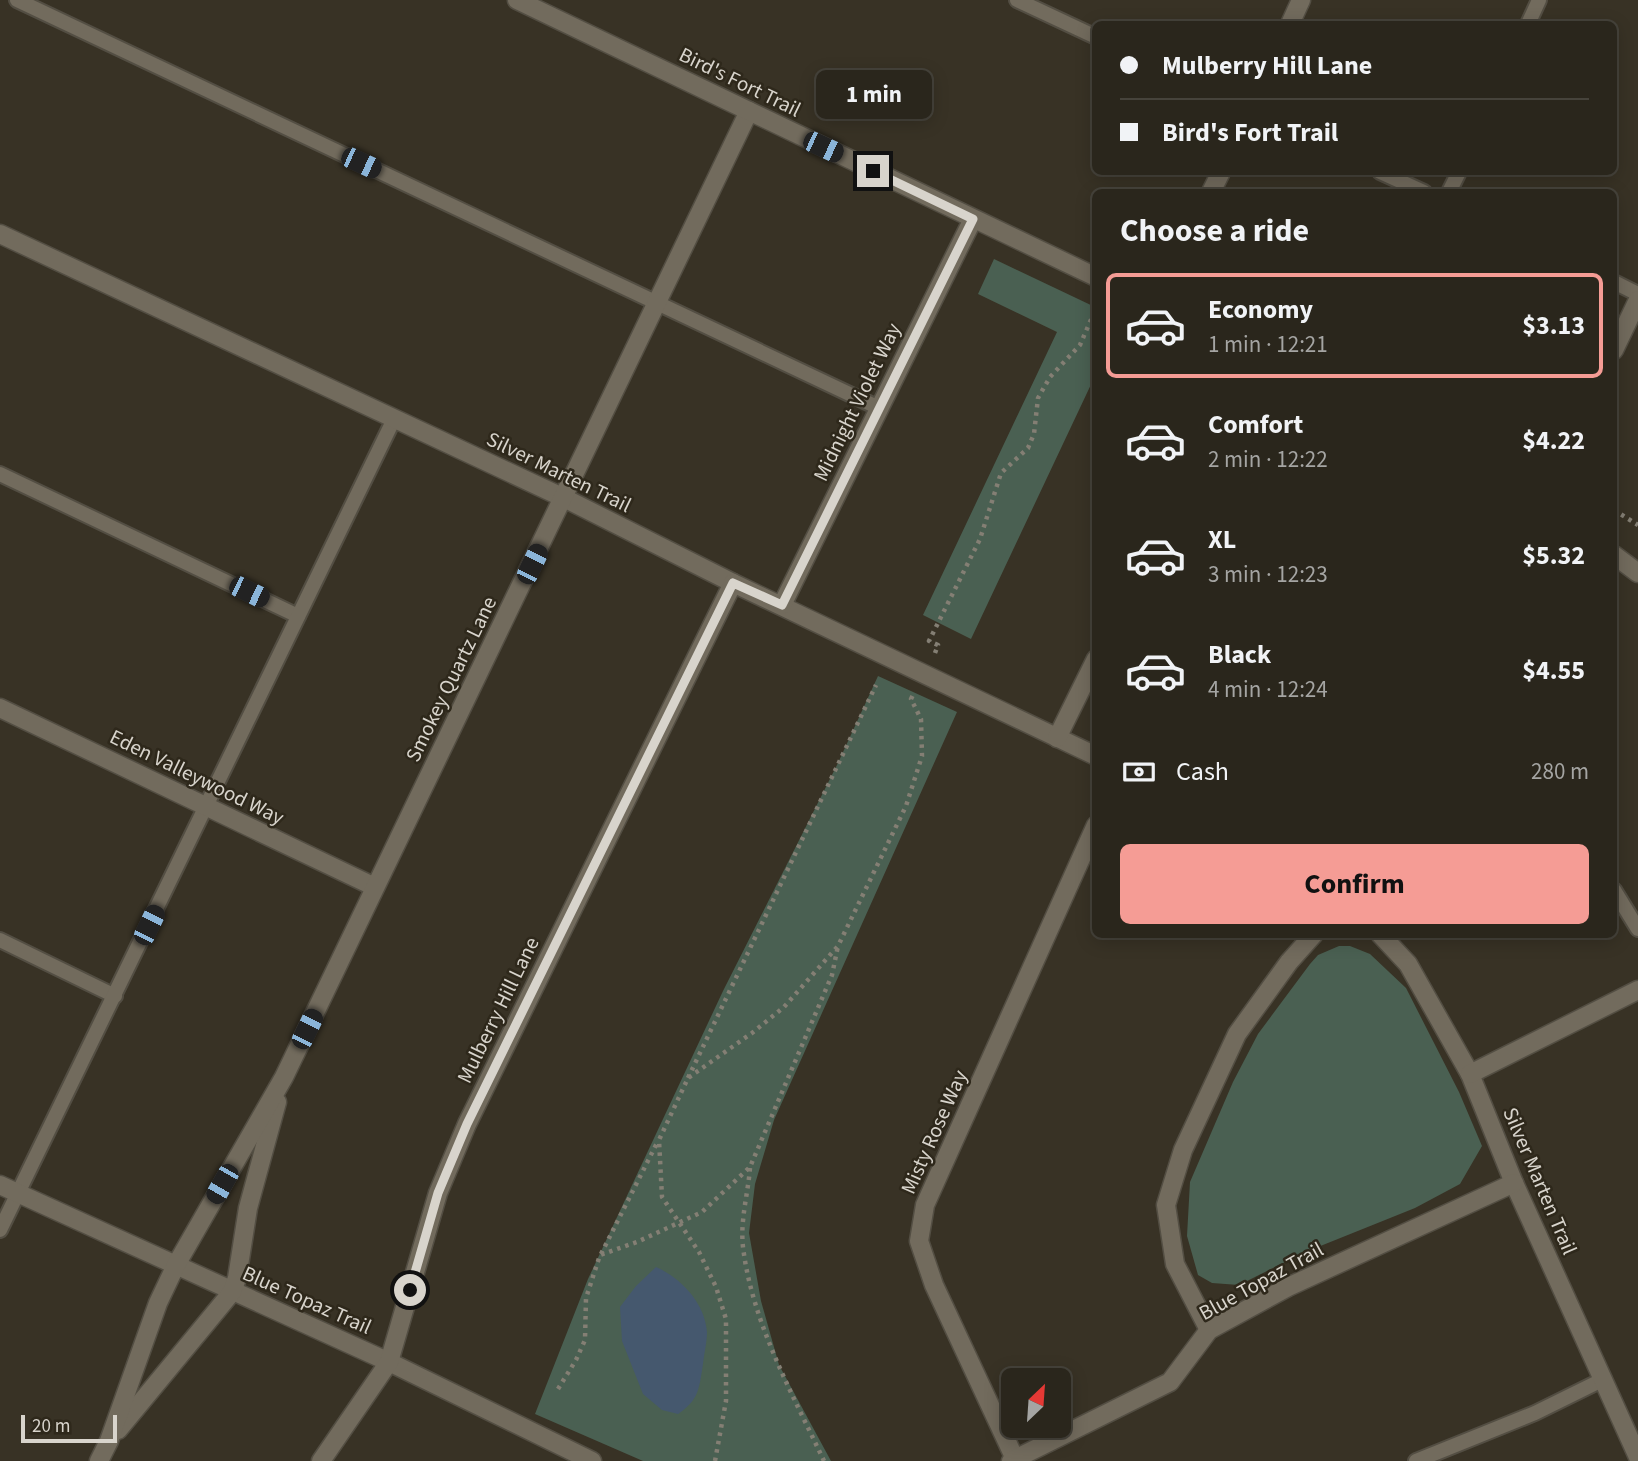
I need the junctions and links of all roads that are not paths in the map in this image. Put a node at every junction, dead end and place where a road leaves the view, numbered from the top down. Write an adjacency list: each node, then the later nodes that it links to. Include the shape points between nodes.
1 (17, 0): 18 (lane)
2 (517, 0): 9 (street, Bird's Fort Trail)
3 (1017, 0): 8 (lane)
4 (1301, 0): 6 (street)
5 (1539, 0): 7 (lane)
6 (1291, 21)
7 (1529, 21)
8 (1092, 35)
9 (749, 111): 12 (street, Bird's Fort Trail); 18 (street, Smokey Quartz Lane)
10 (1387, 175): 11 (lane)
11 (1417, 189)
12 (973, 219): 14 (street, Bird's Fort Trail); 20 (street, Midnight Violet Way)
13 (0, 234): 21 (street, Silver Marten Trail)
14 (1092, 275)
15 (1617, 283): 16 (lane)
16 (1638, 293)
17 (1638, 300): 19 (street)
18 (657, 303): 20 (lane); 23 (street, Smokey Quartz Lane)
19 (1617, 344)
20 (879, 408): 27 (street, Midnight Violet Way)
21 (394, 419): 23 (street, Silver Marten Trail); 28 (lane)
22 (0, 474): 28 (lane)
23 (564, 498): 26 (street, Silver Marten Trail); 35 (street, Smokey Quartz Lane)
24 (1617, 557): 25 (street)
25 (1638, 573)
26 (733, 583): 27 (street, Silver Marten Trail); 52 (street, Mulberry Hill Lane, via 467,1124 438,1193)
27 (782, 605): 31 (street, Silver Marten Trail)
28 (298, 616): 33 (lane)
29 (1092, 667): 31 (street)
30 (0, 708): 33 (street, Eden Valleywood Way)
31 (1057, 738): 32 (street, Silver Marten Trail)
32 (1092, 754)
33 (206, 807): 35 (street, Eden Valleywood Way); 42 (lane)
34 (1092, 834): 57 (street, Misty Rose Way, via 925,1205 919,1241 934,1285)
35 (375, 887): 44 (street, Smokey Quartz Lane)
36 (1617, 895): 37 (lane)
37 (1638, 929)
38 (1310, 938): 51 (street, via 1237,1034 1183,1150 1166,1205 1175,1264)
39 (1384, 938): 43 (street, Silver Marten Trail, via 1408,964)
40 (0, 940): 42 (lane)
41 (1638, 990): 43 (street)
42 (115, 996): 47 (lane)
43 (1470, 1074): 45 (street, Silver Marten Trail)
44 (284, 1077): 49 (street, Smokey Quartz Lane); 50 (street, Smokey Quartz Lane, via 248,1209)
45 (1514, 1183): 51 (street, Blue Topaz Trail, via 1288,1287); 53 (street, Silver Marten Trail)
46 (0, 1185): 47 (street, Blue Topaz Trail)
47 (18, 1194): 48 (lane); 49 (street, Blue Topaz Trail)
48 (0, 1230)
49 (176, 1265): 50 (street, Blue Topaz Trail); 54 (street, Smokey Quartz Lane)
50 (232, 1292): 52 (street, Blue Topaz Trail); 54 (street, Smokey Quartz Lane)
51 (1209, 1330): 57 (street, Blue Topaz Trail, via 1170,1382)
52 (388, 1362): 56 (street, Blue Topaz Trail); 59 (street, Mulberry Hill Lane)
53 (1604, 1378): 55 (street, Silver Marten Trail); 60 (lane, via 1535,1413)
54 (109, 1441): 58 (street, Smokey Quartz Lane)
55 (1638, 1457)
56 (584, 1459)
57 (1013, 1460)
58 (99, 1461)
59 (321, 1461)
60 (1416, 1461)

